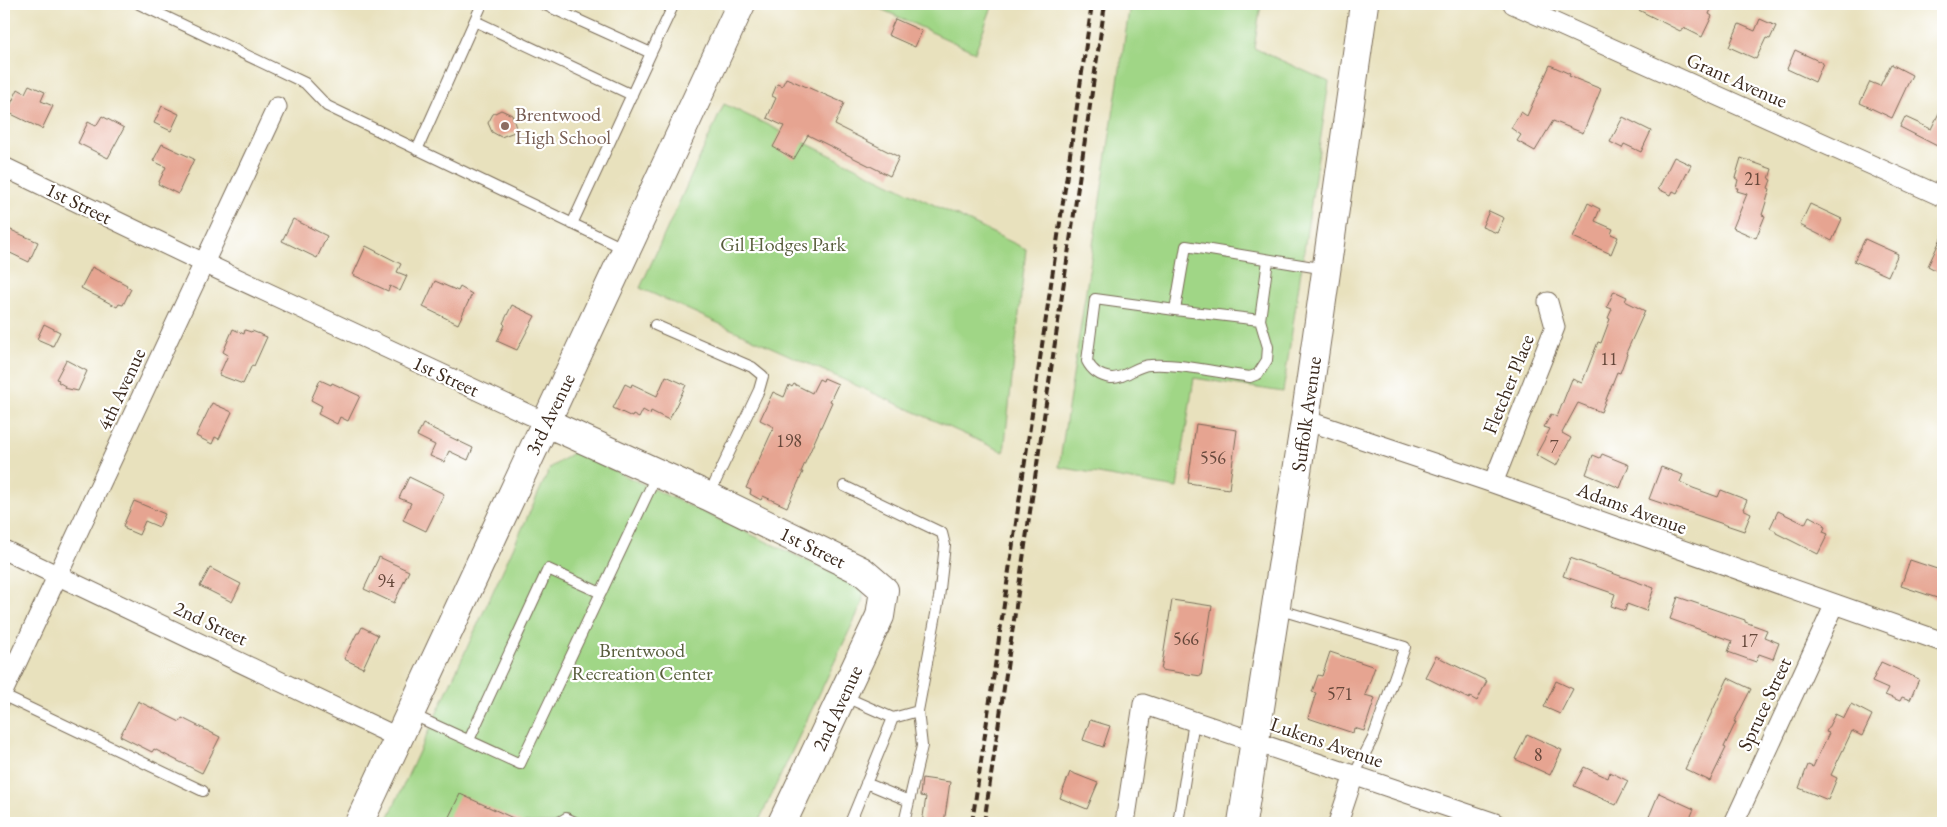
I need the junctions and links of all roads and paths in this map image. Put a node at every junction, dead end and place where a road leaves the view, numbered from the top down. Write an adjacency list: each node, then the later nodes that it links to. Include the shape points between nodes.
1 (139, 4): 12 (lane, via 305,83 327,106)
2 (482, 4): 8 (lane)
3 (543, 4): 9 (lane)
4 (741, 4): 16 (street, 3rd Avenue)
5 (1364, 4): 19 (street, Suffolk Avenue)
6 (1513, 4): 14 (street, Grant Avenue)
7 (670, 5): 9 (lane)
8 (475, 21): 10 (lane); 12 (lane)
9 (651, 53): 10 (lane)
10 (632, 95): 15 (lane)
11 (277, 107): 18 (street, 4th Avenue)
12 (417, 150): 15 (lane)
13 (4, 167): 18 (street, 1st Street)
14 (1943, 197)
15 (572, 224): 16 (lane)
16 (627, 250): 25 (street, 3rd Avenue)
17 (1268, 260): 19 (lane); 21 (lane, via 1186,246); 22 (lane)
18 (204, 263): 25 (street, 1st Street); 31 (street, 4th Avenue)
19 (1326, 269): 24 (street, Suffolk Avenue)
20 (1548, 302): 27 (street, Fletcher Place, via 1555,327)
21 (1175, 310): 22 (lane); 22 (lane, via 1096,299 1087,361 1092,370 1113,378 1148,364 1250,377 1258,374 1267,360 1268,347)
22 (1260, 320)
23 (655, 325): 29 (lane, via 752,367 763,376)
24 (1305, 420): 27 (street, Adams Avenue); 35 (street, Suffolk Avenue)
25 (545, 422): 26 (street, 1st Street); 43 (street, 3rd Avenue)
26 (658, 473): 29 (street, 1st Street); 33 (lane)
27 (1493, 483): 34 (street, Adams Avenue)
28 (844, 486): 40 (lane, via 942,533 945,545 939,598)
29 (708, 496): 32 (street, 1st Street, via 862,571)
30 (4, 550): 31 (street, 2nd Street)
31 (58, 576): 37 (street, 4th Avenue); 43 (street, 2nd Street)
32 (884, 590): 39 (street, 2nd Avenue, via 880,616)
33 (601, 594): 44 (lane, via 520,764); 44 (lane, via 548,569)
34 (1835, 604): 36 (street, Adams Avenue); 61 (street, Spruce Street)
35 (1276, 609): 45 (street, Suffolk Avenue); 46 (lane, via 1405,647 1373,738)
36 (1943, 642)
37 (4, 690)
38 (4, 696): 48 (lane)
39 (842, 696): 41 (lane); 53 (street, 2nd Avenue)
40 (918, 711): 41 (lane); 49 (lane, via 922,746)
41 (893, 718): 47 (lane)
42 (1194, 721): 45 (street, Lukens Avenue); 56 (street, Lukens Avenue, via 1143,704); 57 (lane)
43 (405, 726): 44 (lane); 50 (street, 3rd Avenue)
44 (469, 740)
45 (1254, 741): 46 (street, Lukens Avenue); 58 (street, Suffolk Avenue)
46 (1354, 775): 59 (street); 60 (street, Lukens Avenue)
47 (866, 784): 49 (lane); 54 (lane)
48 (203, 791)
49 (909, 801): 55 (lane)
50 (358, 823)
51 (558, 823): 52 (lane, via 566,818)
52 (577, 823)
53 (782, 823)
54 (850, 823)
55 (904, 823)
56 (1125, 823)
57 (1178, 823)
58 (1242, 823)
59 (1338, 823)
60 (1495, 823)
61 (1734, 823)

